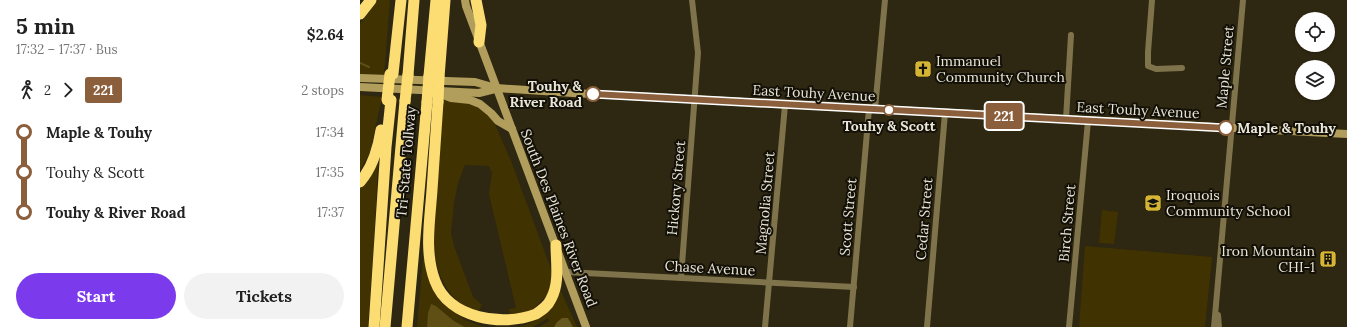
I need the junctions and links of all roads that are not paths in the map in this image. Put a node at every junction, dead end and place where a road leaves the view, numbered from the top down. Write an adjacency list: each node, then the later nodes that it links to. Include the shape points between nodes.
1 (371, 0): 13 (highway)
2 (397, 0): 17 (highway)
3 (401, 0): 17 (highway)
4 (414, 0): 42 (highway, Tri-State Tollway, bridge)
5 (436, 0): 18 (highway, Tri-State Tollway)
6 (445, 0): 18 (highway)
7 (476, 0): 15 (highway, via 481,24)
8 (692, 0): 24 (street, Hickory Street, via 698,53)
9 (885, 0): 27 (street, Scott Street)
10 (1152, 0): 16 (street, via 1148,66 1156,69)
11 (1243, 0): 31 (street, Maple Street)
12 (464, 2): 15 (main road, South Des Plaines River Road)
13 (360, 14)
14 (1071, 36): 29 (street)
15 (478, 42): 21 (main road, South Des Plaines River Road)
16 (1182, 68)
17 (392, 74): 23 (highway)
18 (434, 77): 25 (highway, Tri-State Tollway, bridge)
19 (360, 78): 21 (main road, East Touhy Avenue, via 475,82)
20 (360, 87): 22 (main road, East Touhy Avenue)
21 (496, 88): 22 (main road, East Touhy Avenue, via 479,93); 24 (main road, East Touhy Avenue); 32 (main road, South Des Plaines River Road)
22 (431, 91): 32 (main road, via 480,104 498,121)
23 (389, 100): 34 (highway, via 376,154); 41 (highway)
24 (695, 100): 26 (main road, East Touhy Avenue); 37 (street, Hickory Street)
25 (432, 102): 35 (highway, via 430,260 435,282 446,299 463,313 484,323 497,325 522,322 547,306 551,299 556,279); 43 (highway, Tri-State Tollway)
26 (785, 105): 27 (main road, East Touhy Avenue); 38 (street, Magnolia Street)
27 (872, 109): 28 (main road, East Touhy Avenue); 39 (street, Scott Street)
28 (945, 113): 29 (main road, East Touhy Avenue); 47 (street, Cedar Street)
29 (1066, 120): 30 (main road, East Touhy Avenue)
30 (1088, 121): 31 (main road, East Touhy Avenue); 48 (street, Birch Street)
31 (1232, 128): 33 (main road, East Touhy Avenue); 40 (street, Maple Street)
32 (512, 129): 35 (main road, South Des Plaines River Road)
33 (1347, 134)
34 (360, 182)
35 (556, 245): 36 (main road, South Des Plaines River Road)
36 (566, 272): 37 (street, Chase Avenue); 44 (main road, South Des Plaines River Road)
37 (681, 278): 38 (street, Chase Avenue)
38 (769, 283): 39 (street, Chase Avenue); 45 (street, Magnolia Street)
39 (854, 287): 46 (street, Scott Street)
40 (1217, 303): 49 (street, Maple Street); 50 (street, Maple Street)
41 (374, 327)
42 (385, 327)
43 (406, 327)
44 (586, 327)
45 (765, 327)
46 (850, 327)
47 (927, 327)
48 (1069, 327)
49 (1214, 327)
50 (1219, 327)

